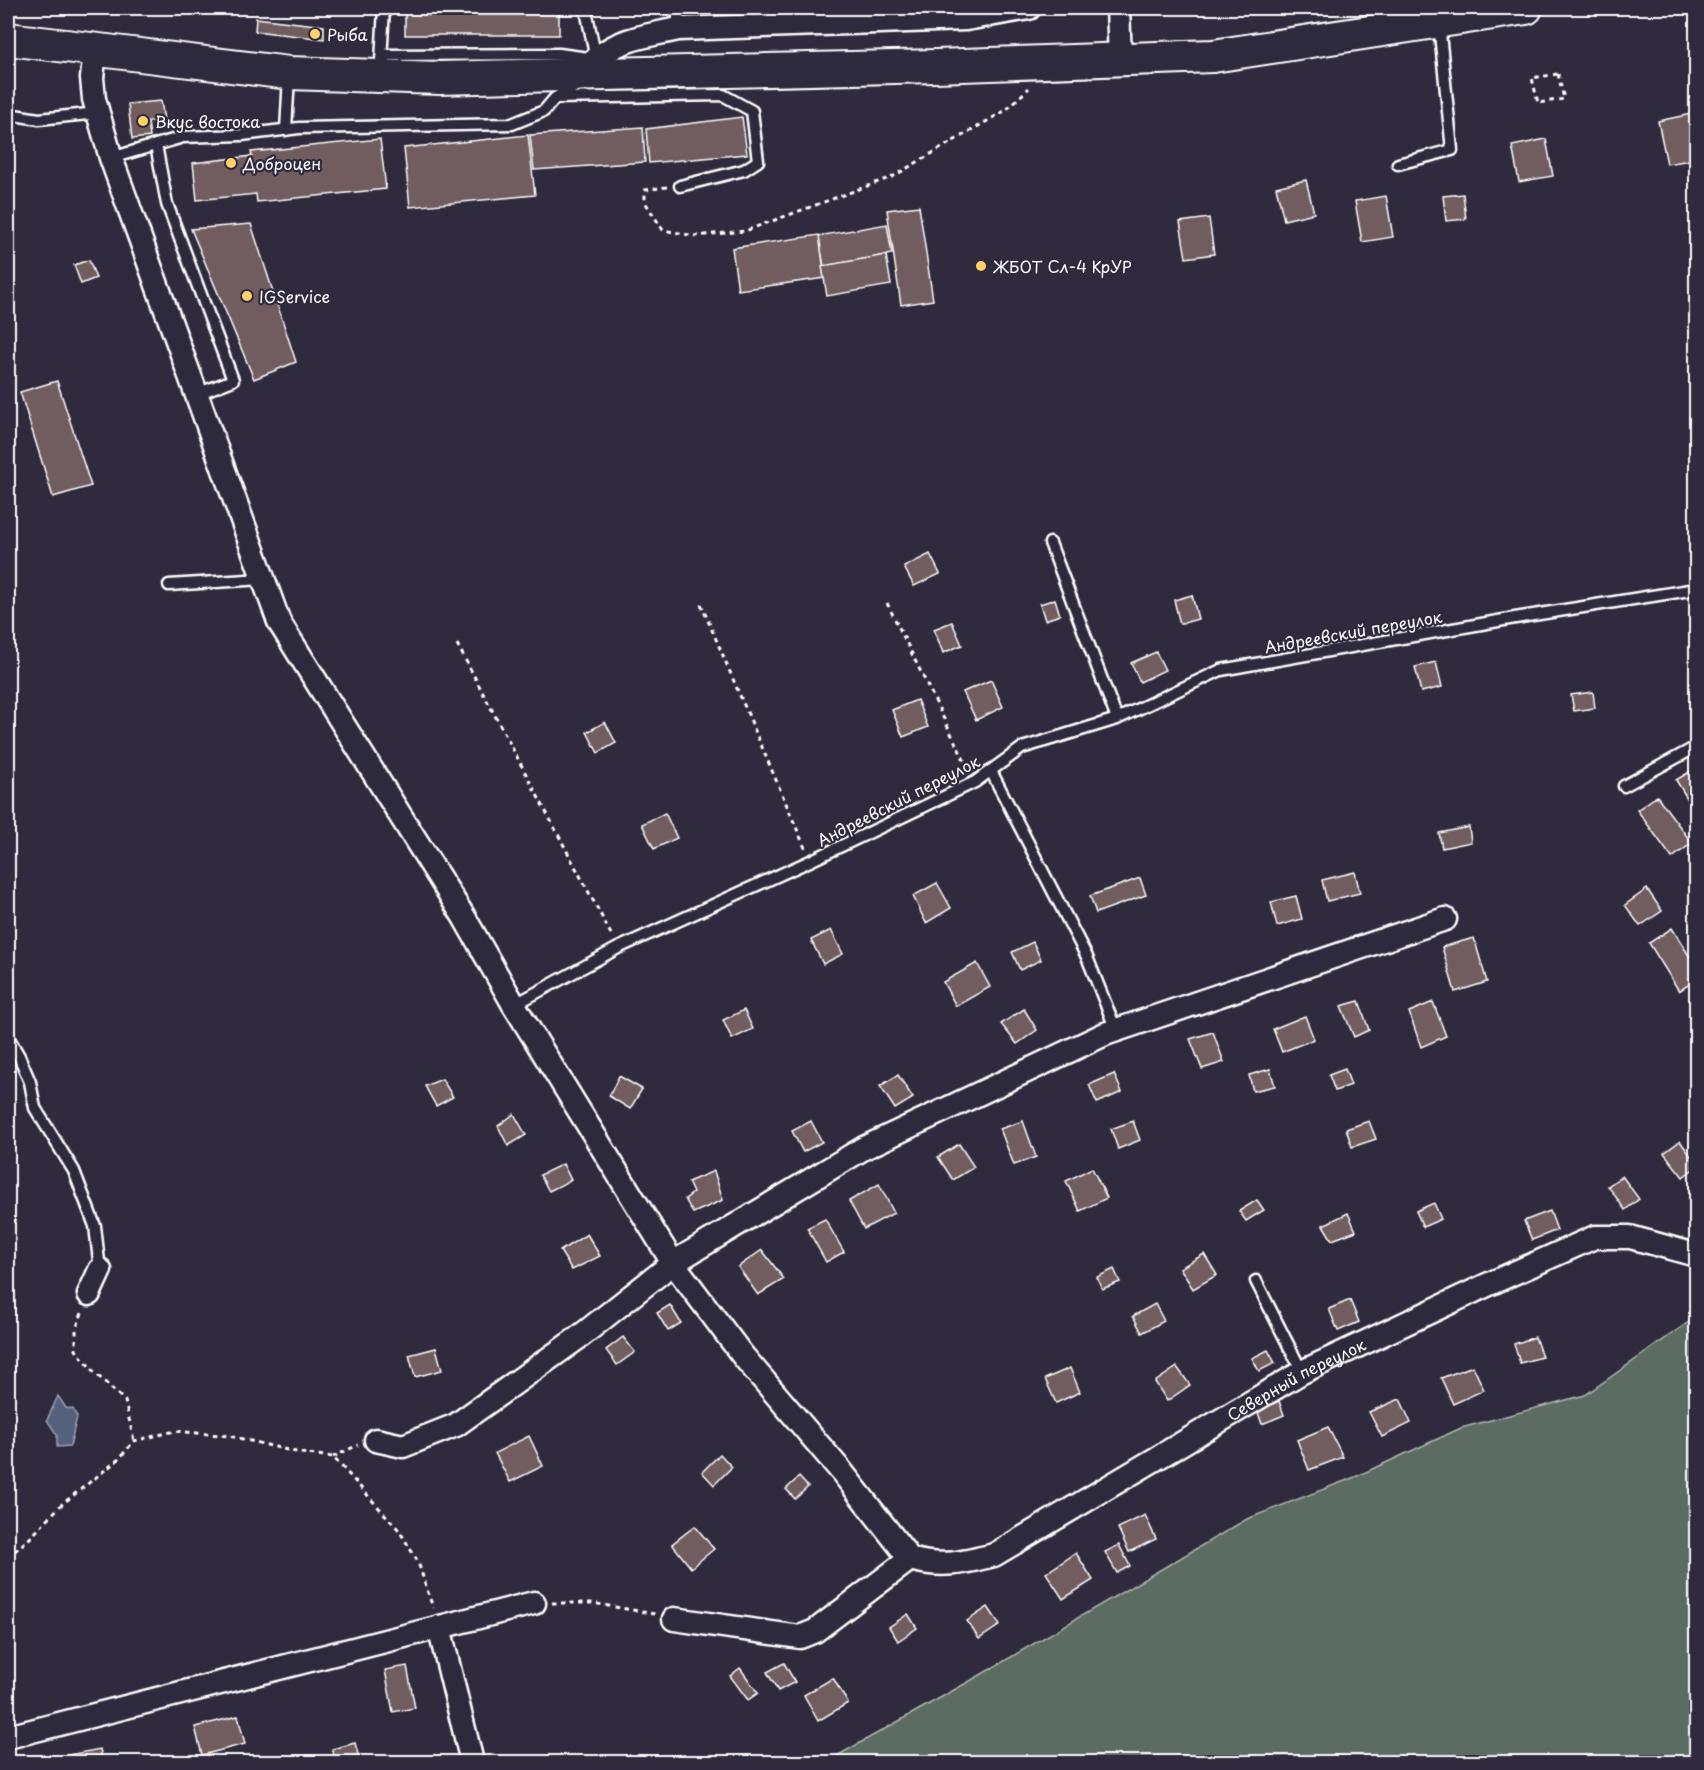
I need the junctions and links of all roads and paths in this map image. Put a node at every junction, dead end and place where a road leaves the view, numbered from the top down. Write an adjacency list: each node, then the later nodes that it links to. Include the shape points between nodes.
1 (384, 8): 13 (lane)
2 (584, 8): 14 (lane)
3 (1029, 8): 6 (street, via 966,19)
4 (1118, 8): 11 (street)
5 (1526, 8): 8 (main road)
6 (916, 14): 7 (street)
7 (678, 18): 14 (street, via 610,47)
8 (1439, 21): 11 (main road, via 1213,56); 23 (lane, via 1452,150)
9 (8, 39): 10 (main road)
10 (95, 51): 15 (main road); 18 (street, via 92,78)
11 (1120, 59): 12 (main road)
12 (1056, 62): 14 (main road); 24 (path, via 1006,110 892,177 745,231 695,236 663,230 645,202 645,190)
13 (381, 65): 14 (main road, via 439,78); 15 (main road)
14 (596, 67): 16 (lane)
15 (289, 73): 20 (lane)
16 (555, 98): 20 (lane, via 544,111 512,124); 24 (lane, via 723,95 752,111 758,161 744,170)
17 (1538, 103): 17 (path, via 1532,78 1558,74 1564,99)
18 (98, 113): 19 (lane, via 39,119); 22 (street)
19 (8, 114)
20 (286, 130): 21 (lane, via 183,137)
21 (156, 145): 22 (lane); 25 (lane, via 167,204 233,380)
22 (111, 158): 25 (street)
23 (1398, 164)
24 (680, 186)
25 (197, 394): 27 (street)
26 (1050, 543): 33 (lane)
27 (263, 579): 28 (lane); 41 (street, via 279,622 464,917)
28 (169, 585)
29 (1696, 589): 33 (lane, Андреевский переулок, via 1221,670)
30 (887, 603): 36 (path)
31 (701, 604): 38 (path)
32 (457, 644): 40 (path)
33 (1117, 719): 35 (lane, Андреевский переулок, via 1022,748)
34 (1696, 747): 37 (lane)
35 (991, 771): 36 (lane, Андреевский переулок); 42 (lane, via 1087,957)
36 (975, 782): 38 (lane, Андреевский переулок)
37 (1624, 786)
38 (810, 861): 40 (lane, Андреевский переулок)
39 (1445, 919): 42 (street)
40 (618, 948): 41 (lane, Андреевский переулок)
41 (514, 1005): 45 (street)
42 (1116, 1030): 45 (street, via 864,1148)
43 (8, 1037): 46 (lane, via 30,1082 35,1108 74,1171 95,1226)
44 (1696, 1255): 49 (street, Северный переулок, via 1630,1237 1595,1237)
45 (673, 1263): 50 (street, via 582,1335 456,1425 403,1446); 54 (street, via 743,1356)
46 (100, 1270): 48 (street)
47 (1256, 1281): 49 (lane)
48 (89, 1294): 51 (path, via 76,1329 76,1350 124,1401)
49 (1302, 1372): 54 (street, Северный переулок, via 994,1555 957,1564)
50 (376, 1440): 52 (path, via 352,1446)
51 (134, 1441): 52 (path, via 175,1431 230,1436); 53 (path)
52 (333, 1457): 57 (path, via 399,1530 418,1562)
53 (8, 1557)
54 (910, 1559): 56 (street, via 815,1631 800,1637)
55 (534, 1603): 56 (path, via 592,1603); 57 (street)
56 (674, 1619)
57 (439, 1627): 58 (street); 59 (street)
58 (8, 1737)
59 (472, 1762)

